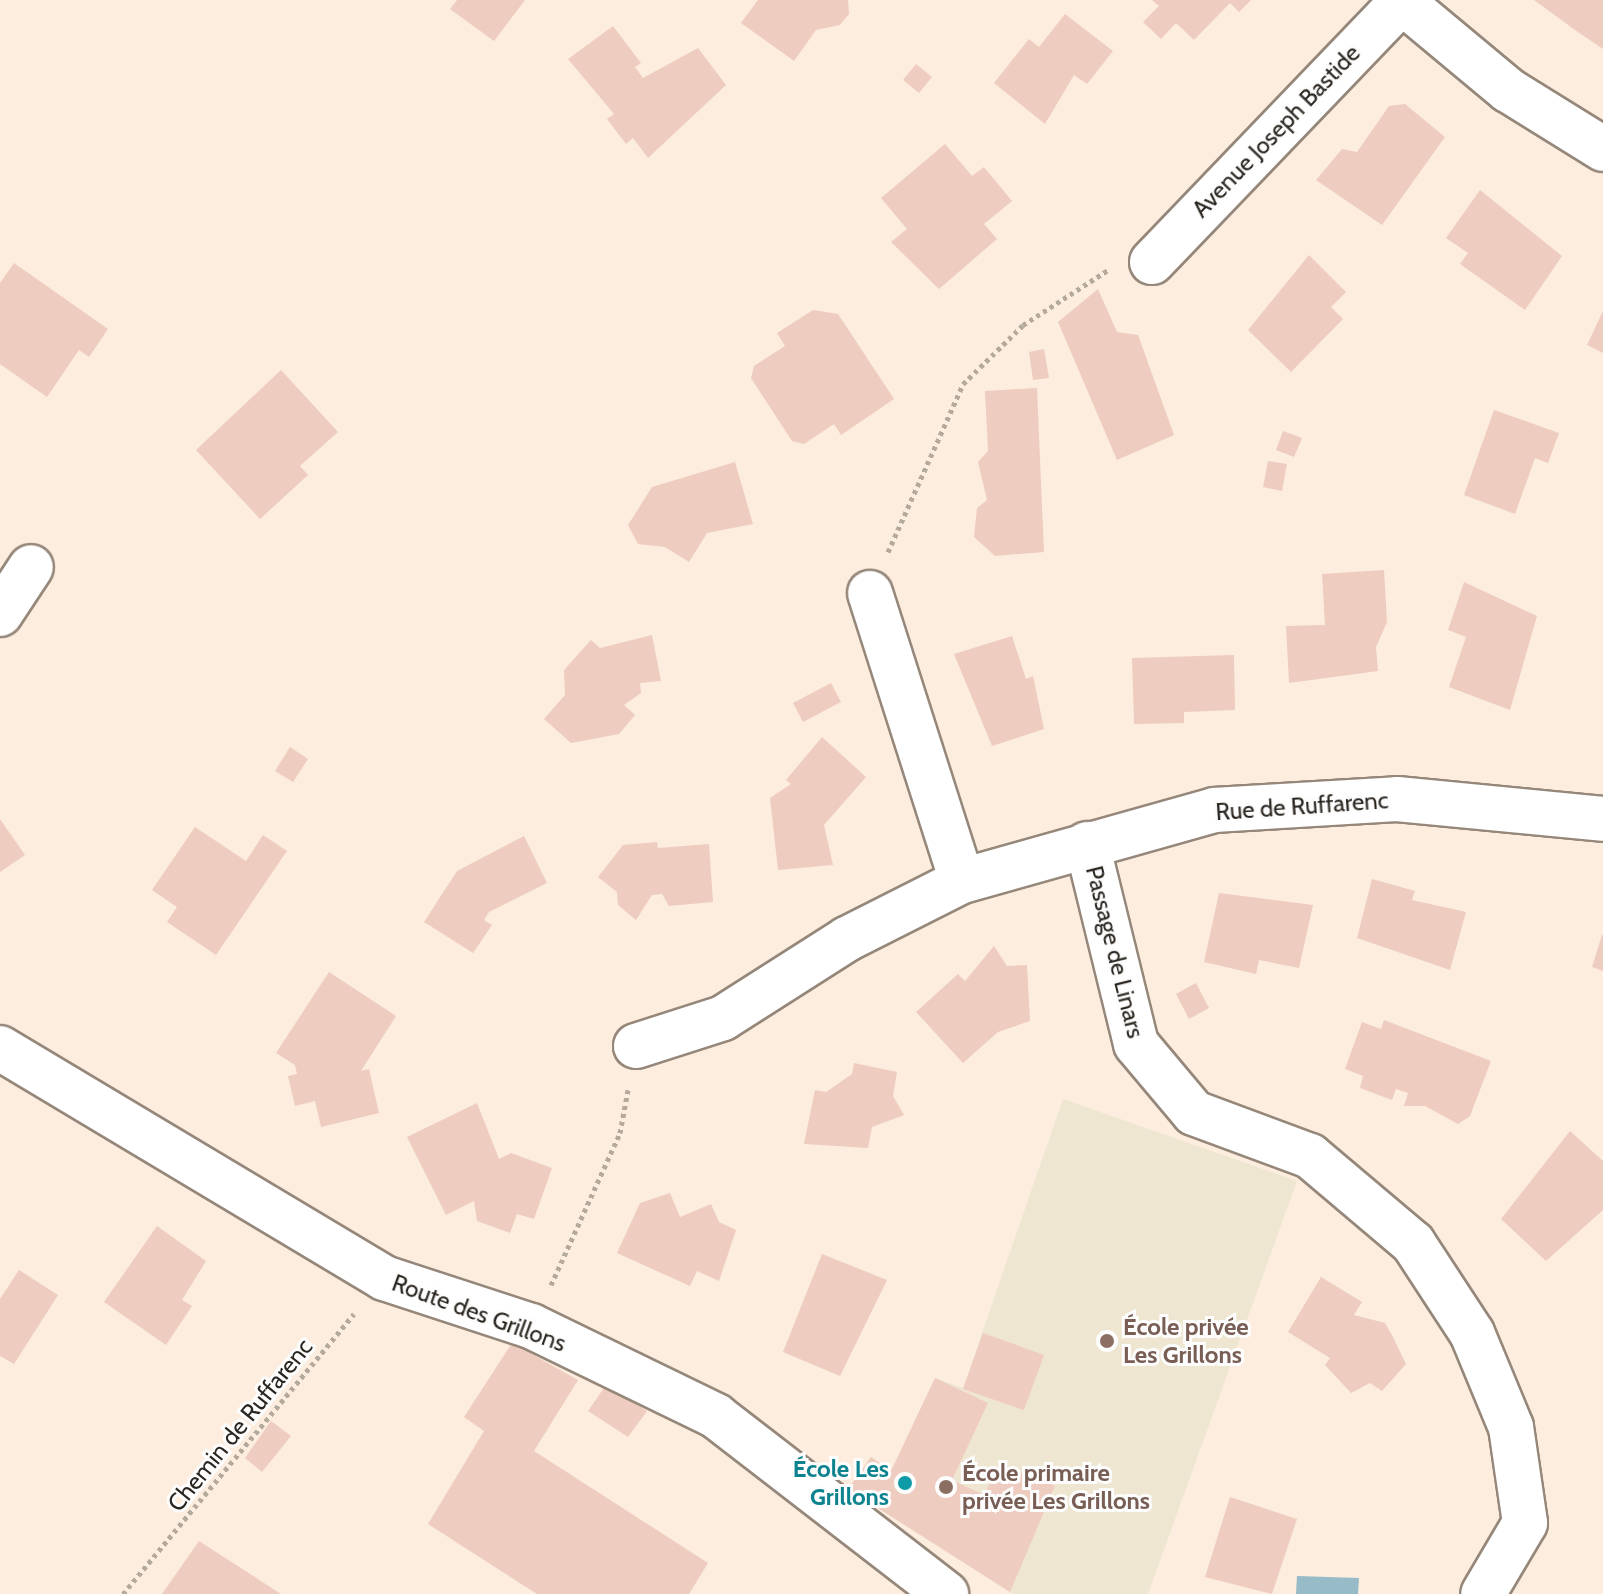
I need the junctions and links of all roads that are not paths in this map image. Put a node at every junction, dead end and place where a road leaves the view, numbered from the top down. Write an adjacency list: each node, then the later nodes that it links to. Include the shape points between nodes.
1 (1401, 1): 2 (street, Avenue Joseph Bastide, via 1508,90); 3 (street, Avenue Joseph Bastide)
2 (1603, 149)
3 (1152, 262)
4 (31, 567): 6 (street)
5 (870, 593): 9 (street)
6 (0, 614)
7 (1599, 807): 8 (street, Rue de Ruffarenc, via 1397,799 1214,810)
8 (1087, 844): 9 (street, Rue de Ruffarenc); 13 (street, Passage de Linars, via 1136,1044 1194,1113 1310,1156 1413,1243 1472,1333 1511,1427 1525,1523)
9 (962, 881): 10 (street, Rue de Ruffarenc, via 847,939 723,1018)
10 (636, 1046)
11 (0, 1048): 12 (street, Route des Grillons, via 384,1278 531,1326 716,1416)
12 (946, 1594)
13 (1483, 1594)

